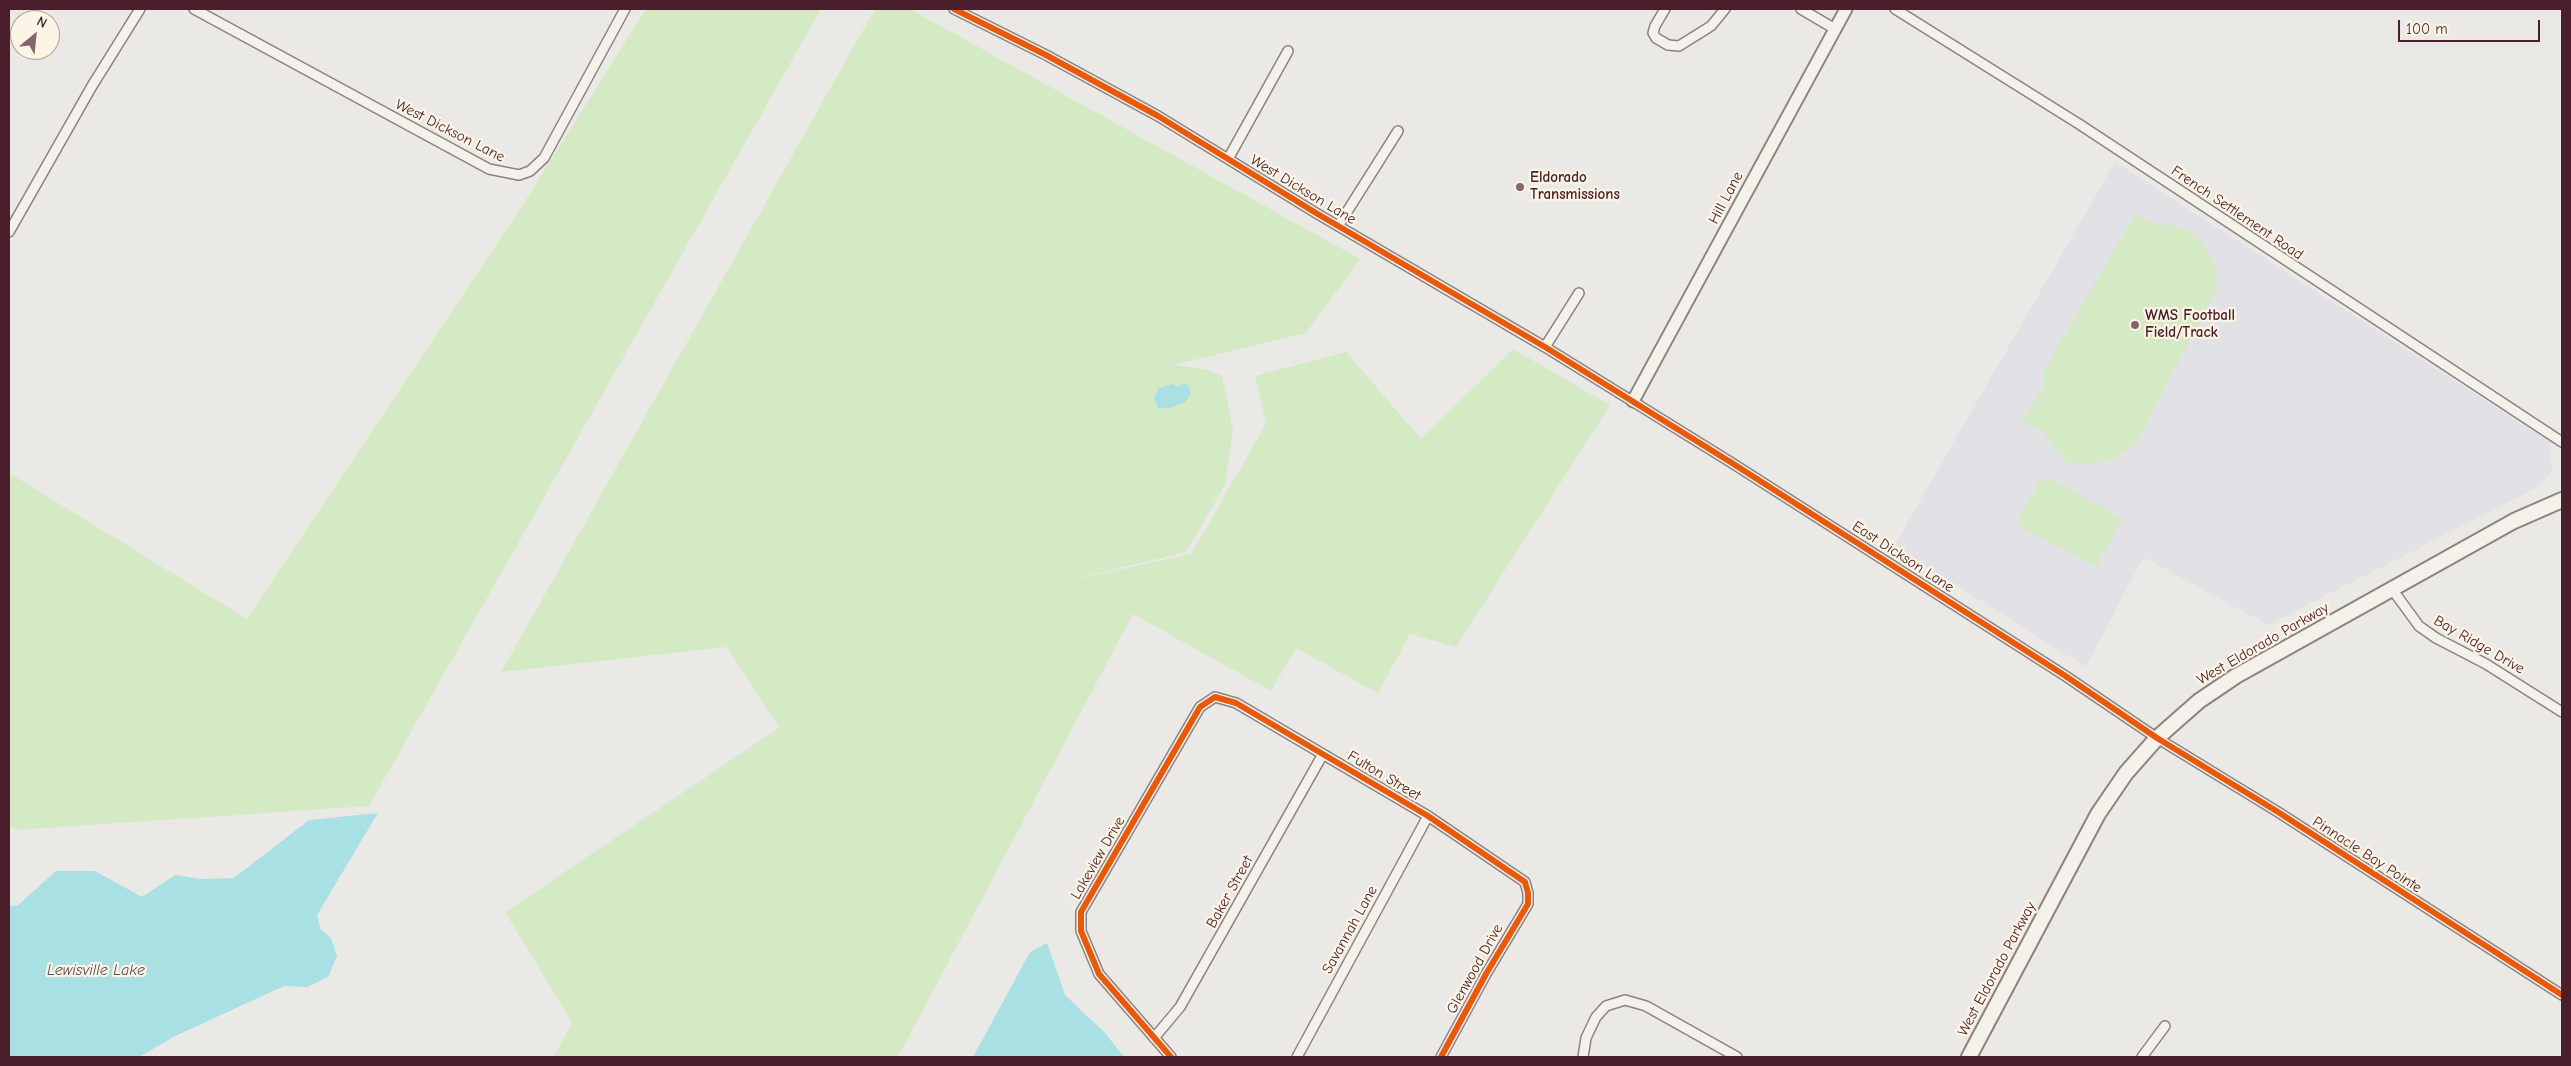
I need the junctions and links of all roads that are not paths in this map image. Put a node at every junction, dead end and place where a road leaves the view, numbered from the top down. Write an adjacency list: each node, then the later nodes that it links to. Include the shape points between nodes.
1 (140, 9): 15 (street)
2 (194, 9): 3 (street, West Dickson Lane, via 489,169 519,174 530,171 544,158)
3 (624, 9)
4 (954, 9): 13 (street, West Dickson Lane, via 1158,116)
5 (1665, 9): 6 (street, via 1653,33 1668,45 1679,46 1711,26)
6 (1725, 9)
7 (1801, 9): 10 (street)
8 (1846, 9): 10 (street, Hill Lane)
9 (1895, 9): 19 (street, French Settlement Road, via 2079,124)
10 (1835, 29): 18 (street, Hill Lane)
11 (1288, 51): 13 (street)
12 (1398, 131): 14 (street)
13 (1228, 159): 14 (street, West Dickson Lane)
14 (1338, 226): 17 (street, West Dickson Lane)
15 (9, 232)
16 (1579, 293): 17 (street)
17 (1545, 347): 18 (street, West Dickson Lane)
18 (1633, 401): 24 (street, East Dickson Lane)
19 (2562, 442)
20 (2562, 500): 21 (main road, West Eldorado Parkway, via 2514,521)
21 (2392, 589): 23 (street, Bay Ridge Drive, via 2419,626); 24 (main road, West Eldorado Parkway, via 2236,676 2198,701)
22 (1215, 697): 25 (street, Fulton Street, via 1236,703); 30 (street, Lakeview Drive, via 1200,707 1081,912 1081,930 1099,974)
23 (2562, 712)
24 (2157, 738): 28 (street, Pinnacle Bay Pointe); 36 (main road, West Eldorado Parkway, via 2126,773 2098,814)
25 (1323, 754): 26 (street, Fulton Street); 30 (street, Baker Street, via 1180,1007)
26 (1428, 816): 27 (street, Fulton Street, via 1525,882); 32 (street, Savannah Lane)
27 (1528, 893): 33 (street, Glenwood Drive, via 1528,904)
28 (2562, 995)
29 (2165, 1026): 37 (street)
30 (1154, 1038): 31 (street, Lakeview Drive)
31 (1171, 1057)
32 (1296, 1057)
33 (1441, 1057)
34 (1583, 1057): 35 (street, via 1586,1038 1596,1018 1606,1006 1625,1000 1646,1006)
35 (1737, 1057)
36 (1969, 1057)
37 (2142, 1057)

